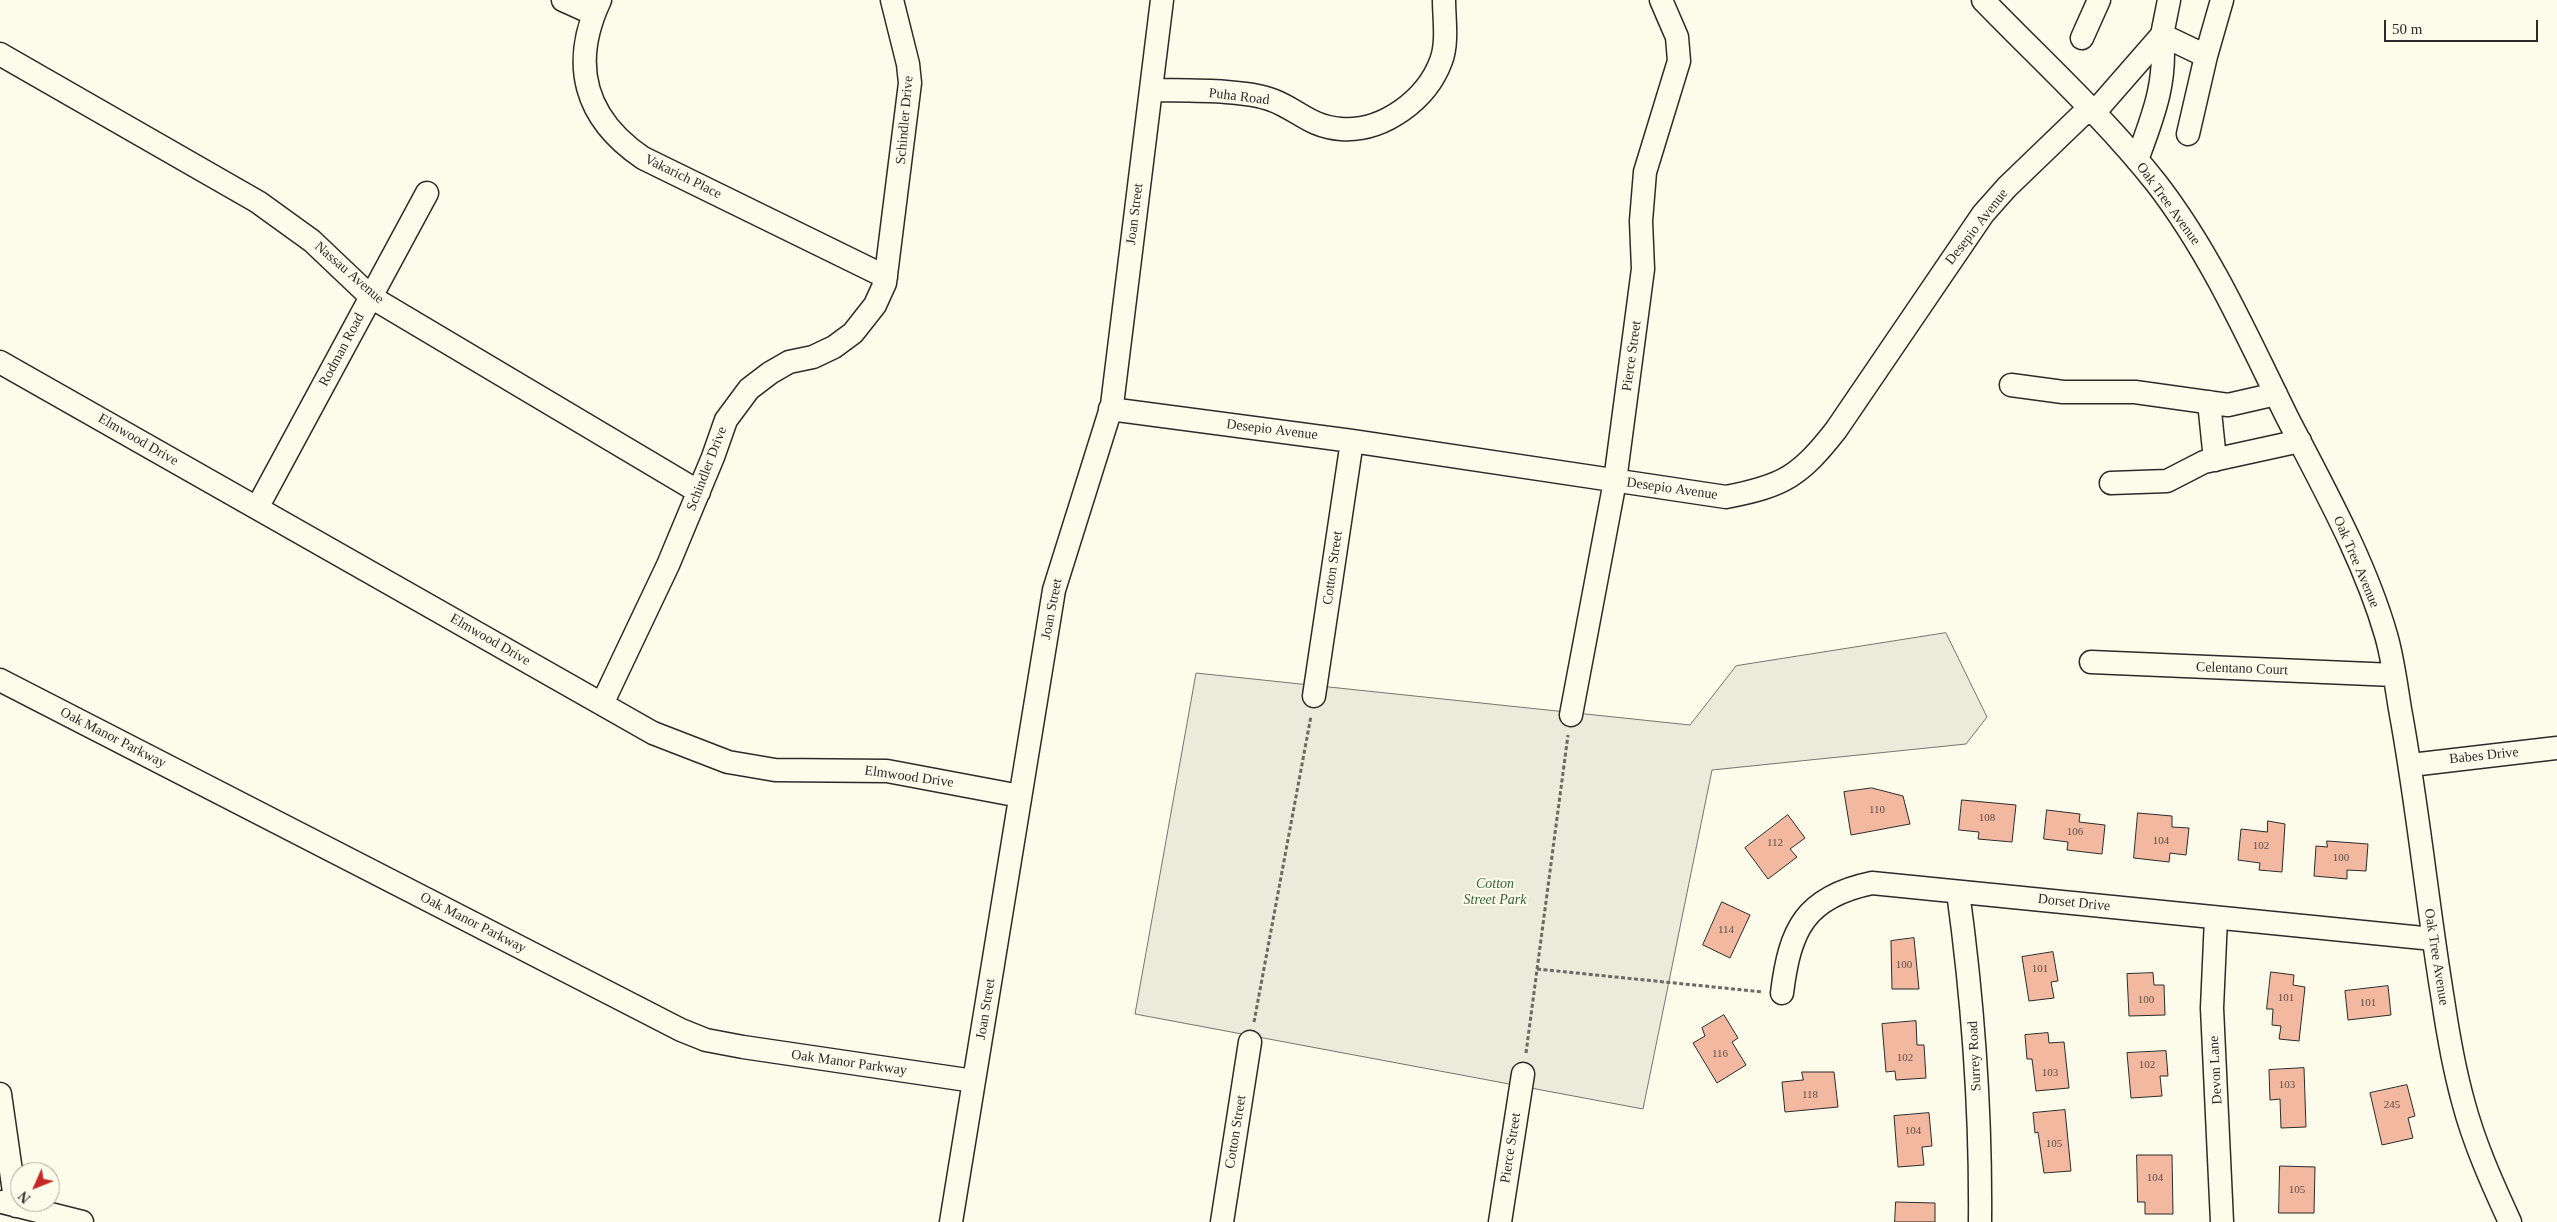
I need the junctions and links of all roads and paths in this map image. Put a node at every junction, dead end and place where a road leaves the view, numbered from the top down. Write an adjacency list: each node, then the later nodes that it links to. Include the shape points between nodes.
1 (563, 0): 10 (street)
2 (892, 0): 20 (street, Schindler Drive, via 910,83)
3 (1162, 0): 15 (street, Joan Street)
4 (1444, 0): 15 (street, Puha Road, via 1442,59 1424,92 1400,111 1364,128 1340,129 1308,121 1272,100 1243,95)
5 (1661, 0): 30 (street, Pierce Street, via 1677,37 1679,61 1645,172 1644,268)
6 (1983, 0): 16 (street, Oak Tree Avenue)
7 (2099, 0): 12 (street)
8 (2169, 0): 11 (street)
9 (2222, 0): 14 (street)
10 (597, 7): 20 (street, Vakarich Place, via 585,41 587,87 595,109 624,145 643,158)
11 (2162, 35): 14 (street); 16 (street, Desepio Avenue); 18 (street, via 2164,61 2157,105)
12 (2082, 38)
13 (0, 54): 21 (street, Nassau Avenue, via 258,202 312,240)
14 (2206, 56): 17 (street)
15 (1151, 90): 26 (street, Joan Street)
16 (2091, 111): 18 (street, Oak Tree Avenue); 30 (street, Desepio Avenue, via 2007,187 1983,214 1812,460 1784,481 1726,497)
17 (2188, 134)
18 (2137, 160): 24 (street, Oak Tree Avenue, via 2198,244)
19 (427, 193): 21 (street, Rodman Road)
20 (886, 277): 32 (street, Schindler Drive, via 876,305 853,333 813,357 789,362 740,398 726,420)
21 (371, 297): 32 (street, Nassau Avenue); 33 (street, Rodman Road)
22 (0, 362): 33 (street, Elmwood Drive)
23 (2011, 385): 25 (street, via 2063,392 2135,392)
24 (2276, 394): 25 (street, via 2228,405); 28 (street, Oak Tree Avenue)
25 (2209, 402): 29 (street)
26 (1110, 409): 27 (street, Desepio Avenue); 42 (street, Joan Street, via 1054,590)
27 (1352, 441): 30 (street, Desepio Avenue); 37 (street, Cotton Street)
28 (2300, 441): 29 (street); 35 (street, Oak Tree Avenue, via 2358,561 2386,635)
29 (2215, 460): 31 (street, via 2166,481)
30 (1615, 481): 39 (street, Pierce Street)
31 (2112, 483)
32 (699, 492): 38 (street, Schindler Drive)
33 (257, 508): 38 (street, Elmwood Drive)
34 (2091, 662): 35 (street, Celentano Court)
35 (2394, 675): 41 (street, Oak Tree Avenue)
36 (0, 680): 50 (street, Oak Manor Parkway, via 681,1030 706,1040 734,1045)
37 (1314, 696): 48 (path)
38 (602, 704): 42 (street, Elmwood Drive, via 654,733 728,762 775,770 888,771)
39 (1571, 715): 46 (path)
40 (2557, 748): 41 (street, Babes Drive)
41 (2411, 765): 45 (street, Oak Tree Avenue)
42 (1020, 796): 50 (street, Joan Street)
43 (1958, 892): 44 (street, Dorset Drive); 47 (street, Dorset Drive, via 1872,883 1850,887 1830,896 1812,909 1791,943); 57 (street, Surrey Road, via 1970,980 1981,1158)
44 (2216, 918): 45 (street, Dorset Drive); 58 (street, Devon Lane, via 2212,1008)
45 (2433, 939): 59 (street, Oak Tree Avenue, via 2453,1062 2463,1102)
46 (1537, 969): 47 (path); 49 (path)
47 (1782, 993)
48 (1250, 1042): 55 (street, Cotton Street)
49 (1523, 1074): 56 (street, Pierce Street)
50 (974, 1081): 54 (street, Joan Street)
51 (0, 1094): 52 (street)
52 (8, 1204): 53 (street)
53 (82, 1222)
54 (952, 1222)
55 (1222, 1222)
56 (1500, 1222)
57 (1980, 1222)
58 (2222, 1222)
59 (2510, 1222)

